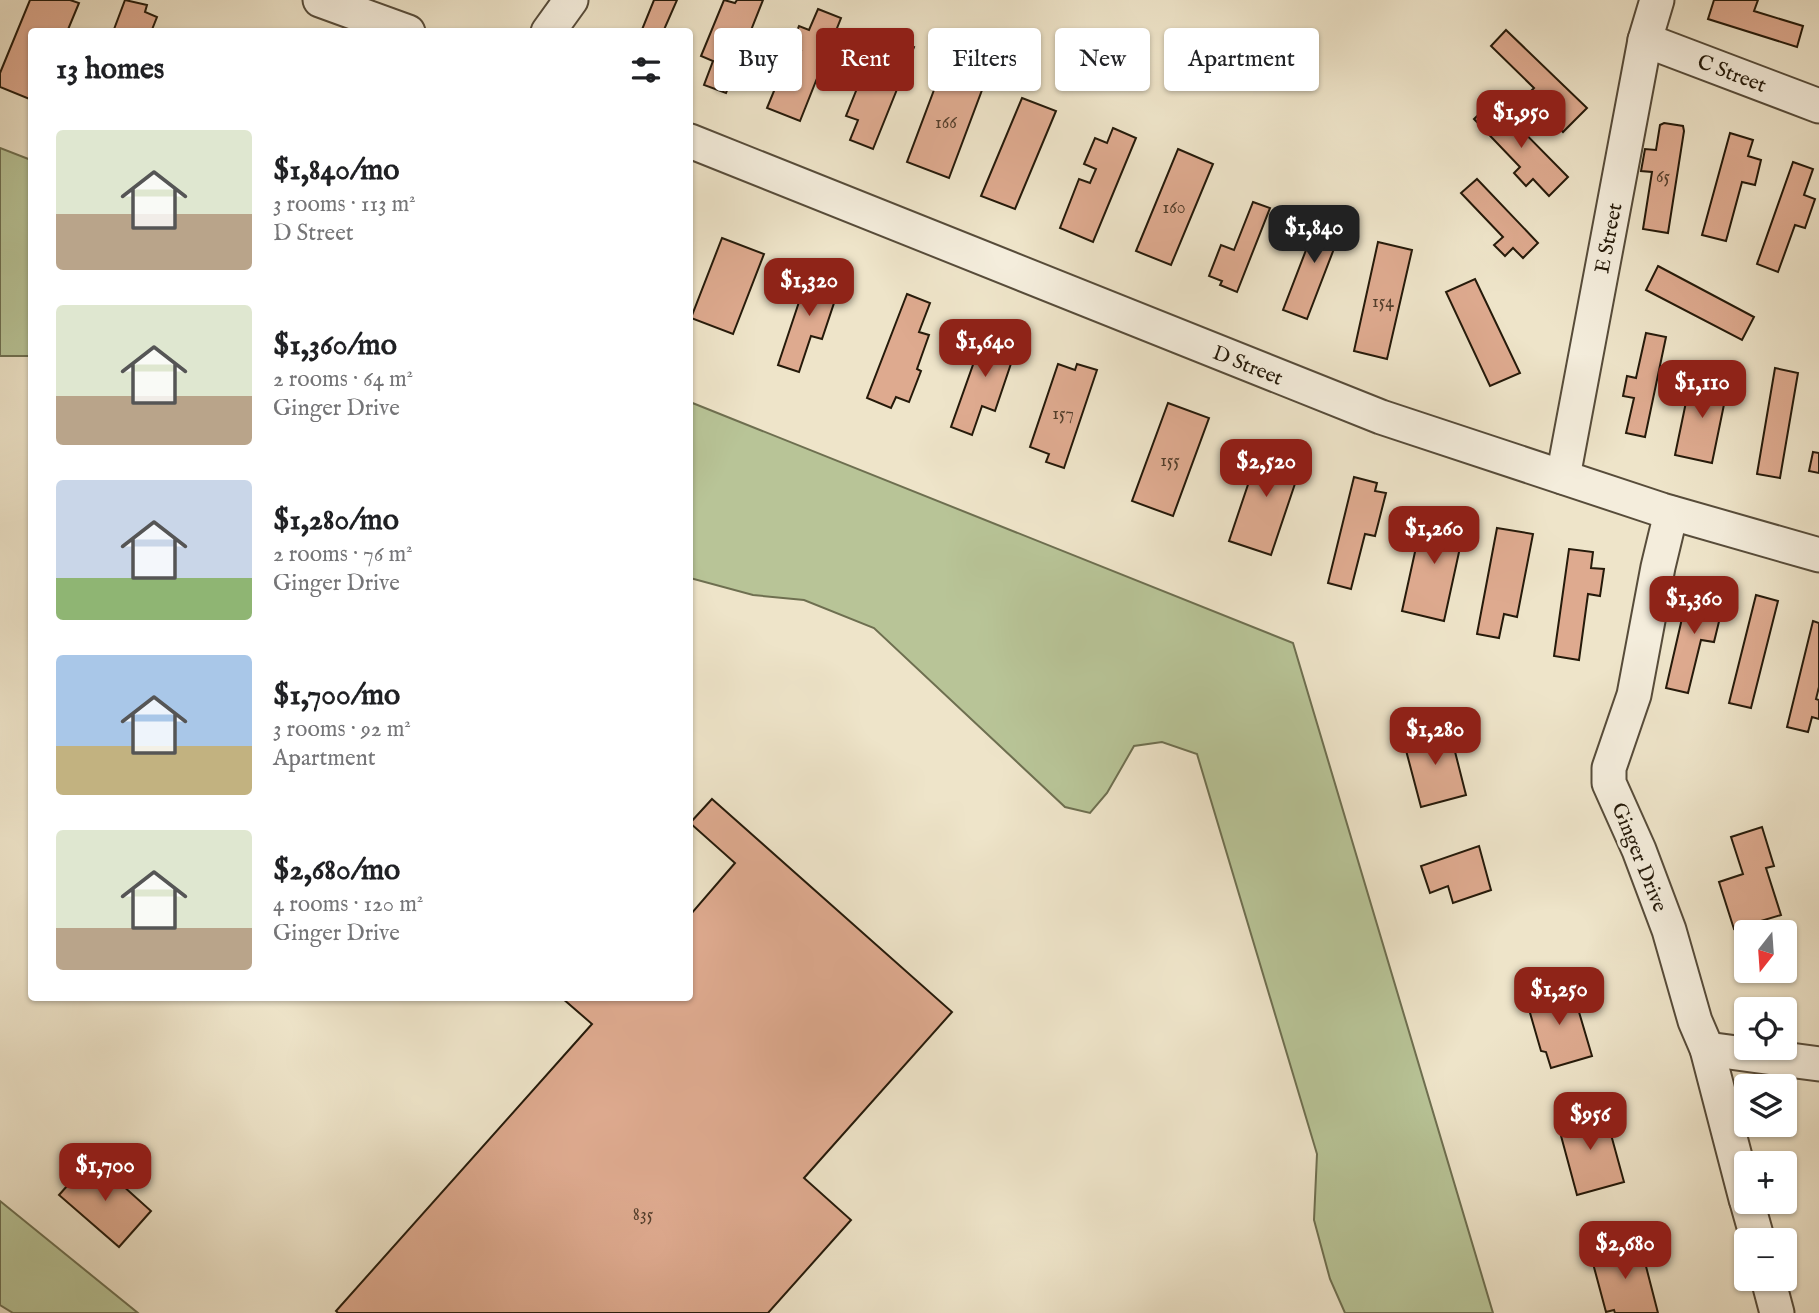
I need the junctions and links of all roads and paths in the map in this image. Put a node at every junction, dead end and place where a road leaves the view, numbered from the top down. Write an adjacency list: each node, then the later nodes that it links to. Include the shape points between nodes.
1 (320, 0): 4 (street)
2 (571, 0): 5 (street)
3 (1657, 0): 6 (street, E Street)
4 (397, 28)
5 (551, 28)
6 (1645, 40): 7 (street, C Street); 9 (street, E Street)
7 (1819, 106)
8 (693, 142): 9 (street, D Street, via 1381,417)
9 (1563, 477): 10 (street, D Street)
10 (1671, 513): 11 (street, D Street); 12 (street, Ginger Drive, via 1634,695 1609,783 1669,930)
11 (1819, 555)
12 (1707, 1049): 13 (street); 14 (street, Ginger Drive)
13 (1819, 1064)
14 (1734, 1151)
15 (1771, 1291): 16 (street)
16 (1777, 1313)

